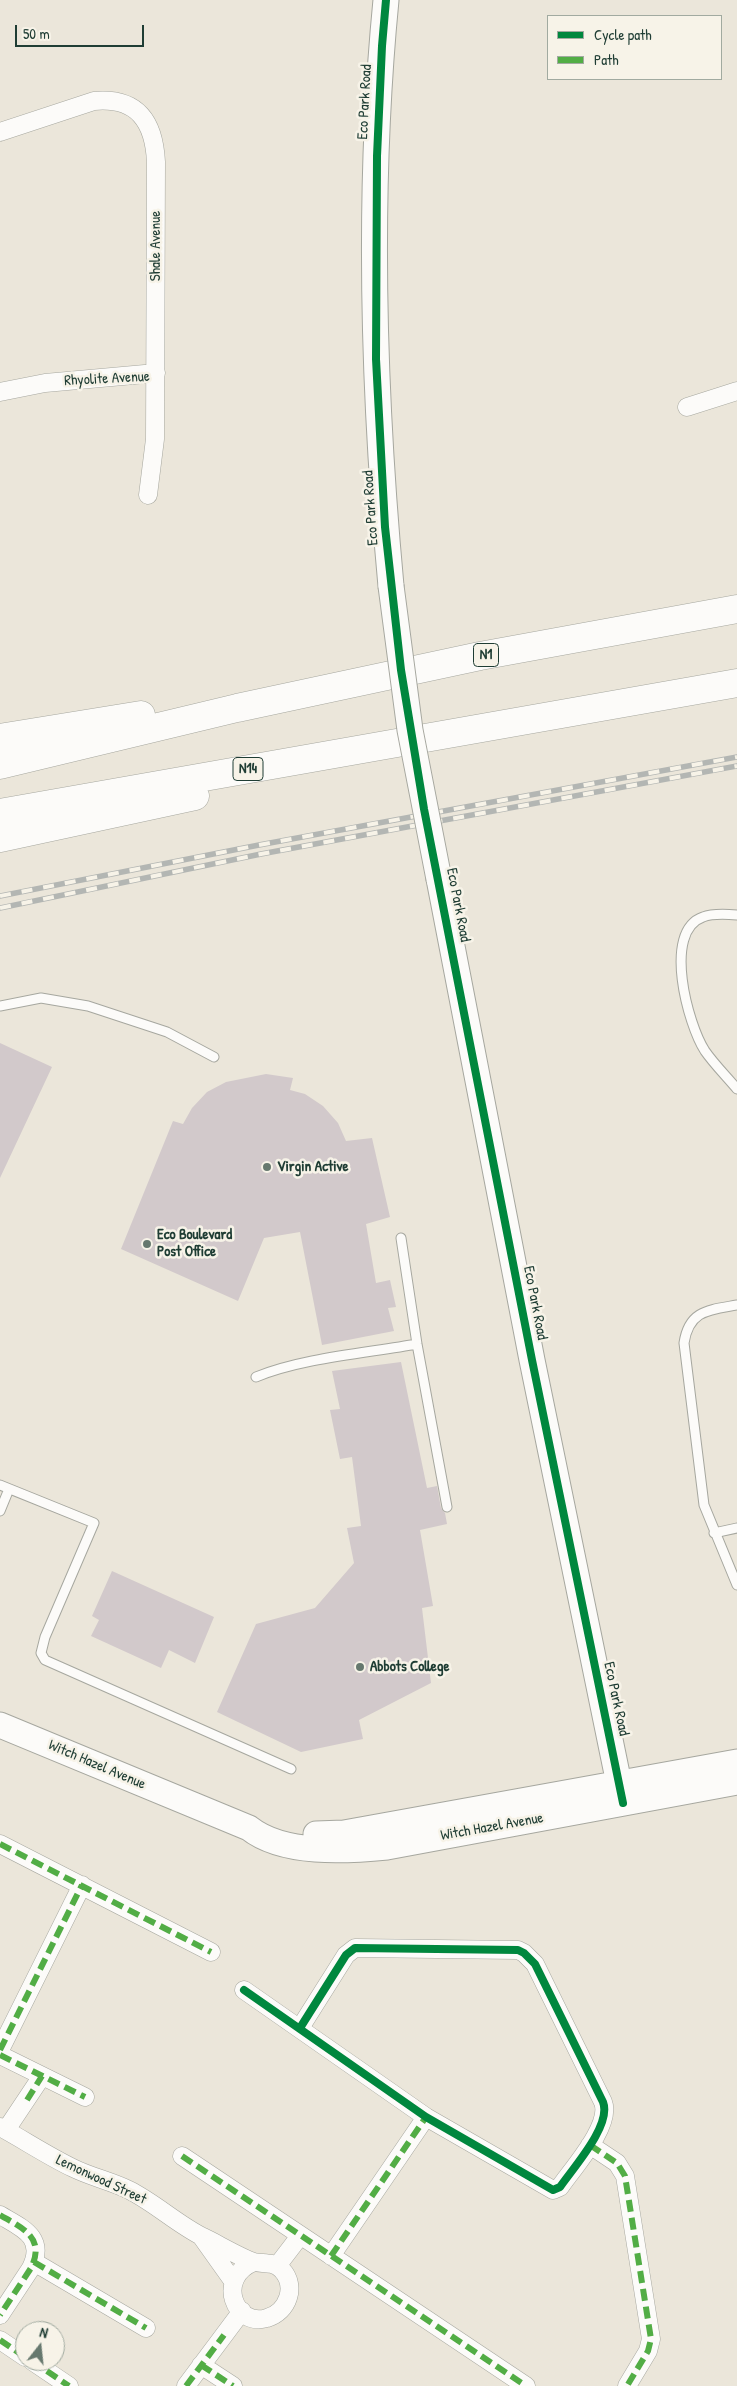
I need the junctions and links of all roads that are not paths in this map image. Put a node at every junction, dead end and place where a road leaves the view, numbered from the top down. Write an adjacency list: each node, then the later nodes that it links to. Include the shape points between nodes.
1 (386, 0): 35 (street, Eco Park Road, bridge, via 377,156 376,359 390,586 410,730 532,1360)
2 (0, 132): 3 (street, Shale Avenue, via 100,100 124,103 146,121 155,143 156,162)
3 (156, 373): 5 (street, Rhyolite Avenue, via 45,383); 7 (street, Rhyolite Avenue, via 155,439)
4 (737, 391): 6 (street)
5 (0, 392)
6 (687, 407)
7 (148, 495)
8 (737, 609): 10 (highway, N1, via 480,656)
9 (737, 682): 11 (highway)
10 (237, 708): 12 (highway, via 174,710); 13 (highway)
11 (496, 727): 14 (highway, N14); 15 (highway)
12 (0, 738)
13 (0, 766)
14 (0, 813)
15 (0, 838)
16 (737, 915): 19 (lane, via 701,917 686,931 679,958 690,1021 705,1050)
17 (0, 1006): 18 (lane, via 41,998 88,1006 167,1032)
18 (214, 1056)
19 (737, 1089)
20 (401, 1238): 22 (lane)
21 (737, 1305): 29 (lane, via 704,1311 694,1318 686,1328 684,1343 704,1505)
22 (417, 1344): 23 (lane, via 302,1364); 26 (lane)
23 (256, 1377)
24 (0, 1485): 25 (lane)
25 (9, 1489): 27 (lane); 33 (lane, via 94,1523 45,1637 42,1653 45,1660)
26 (447, 1507)
27 (0, 1511)
28 (737, 1528): 29 (lane)
29 (714, 1533): 30 (lane)
30 (737, 1583)
31 (0, 1725): 35 (street, Witch Hazel Avenue, via 249,1828 259,1836 330,1850 367,1849)
32 (737, 1762): 35 (street, Witch Hazel Avenue)
33 (291, 1769)
34 (737, 1782): 35 (street, Witch Hazel Avenue)
35 (621, 1793)
36 (0, 1844): 37 (street)
37 (82, 1885): 38 (street); 41 (street)
38 (212, 1952)
39 (244, 1990): 40 (street)
40 (300, 2028): 45 (street); 47 (street, via 346,1955 355,1948 512,1950 524,1953 534,1964 605,2107 605,2116)
41 (0, 2050)
42 (0, 2055): 43 (street)
43 (42, 2076): 44 (street); 46 (street)
44 (85, 2097)
45 (426, 2117): 47 (street, via 553,2190 560,2187); 52 (street)
46 (3, 2129): 50 (street, Lemonwood Street, via 72,2168 129,2190)
47 (590, 2145): 68 (street, via 617,2164 625,2176 651,2339 648,2351)
48 (182, 2156): 51 (street)
49 (0, 2215): 53 (street, via 32,2236)
50 (200, 2236): 54 (street, Lemonwood Street); 56 (street, Lemonwood Street)
51 (300, 2236): 52 (street); 55 (street)
52 (331, 2256): 67 (street)
53 (34, 2262): 58 (street); 59 (street)
54 (254, 2262): 55 (street); 56 (street, via 239,2270)
55 (277, 2266): 57 (street, via 290,2286 286,2304 267,2318 252,2318)
56 (233, 2281): 57 (street, via 234,2302)
57 (242, 2311): 62 (street)
58 (0, 2314)
59 (146, 2328)
60 (0, 2340): 61 (street)
61 (15, 2350)
62 (201, 2365): 65 (street); 66 (street)
63 (47, 2371): 64 (street)
64 (69, 2386)
65 (186, 2386)
66 (233, 2386)
67 (526, 2386)
68 (627, 2386)

